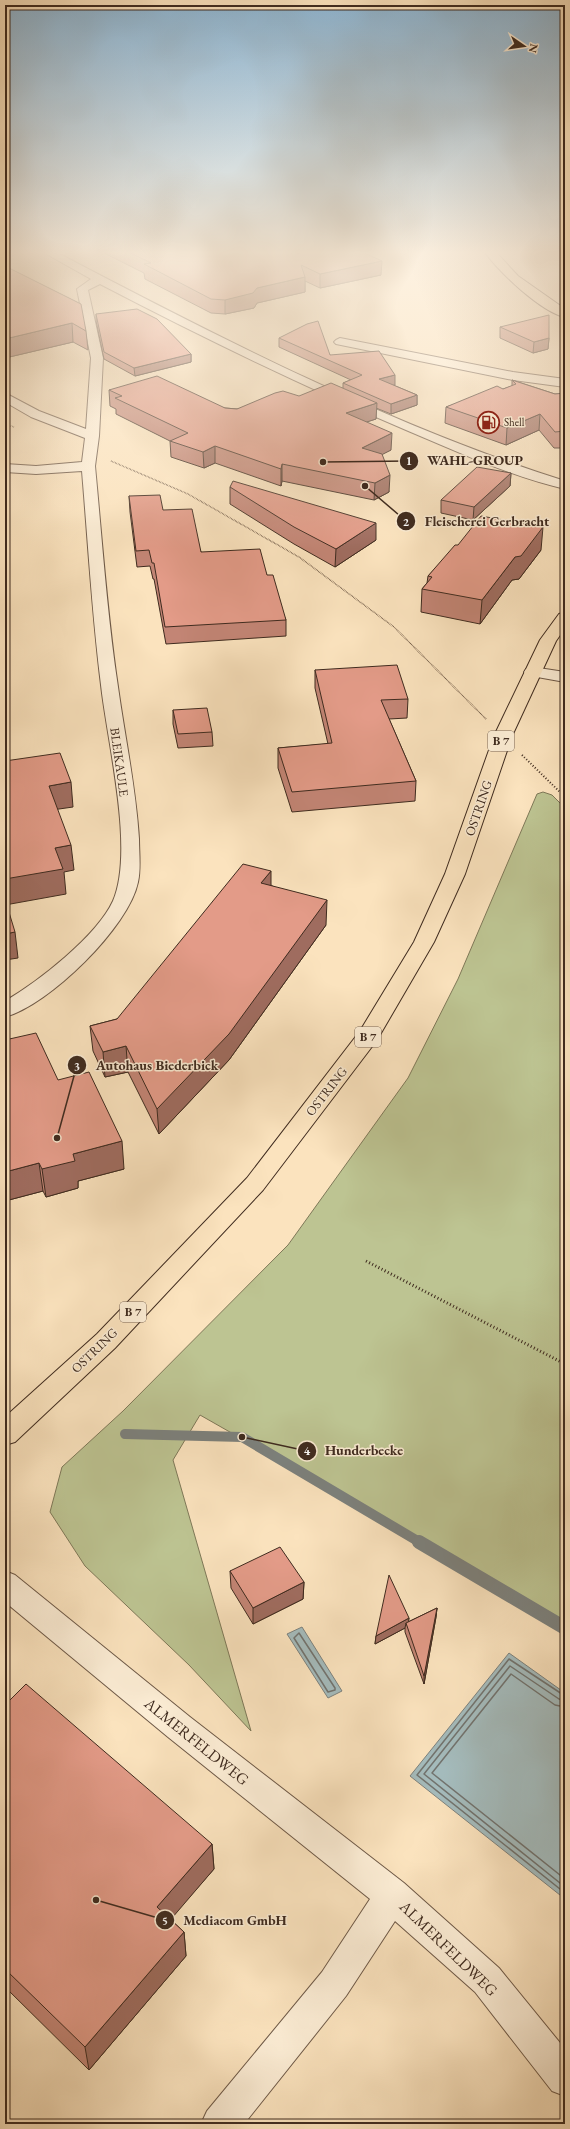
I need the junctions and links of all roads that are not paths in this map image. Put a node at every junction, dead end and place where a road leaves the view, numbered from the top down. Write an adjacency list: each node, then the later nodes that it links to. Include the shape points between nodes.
1 (96, 350): 6 (street, BLEIKAULE)
2 (238, 350): 9 (street, via 438,439)
3 (383, 350): 4 (street, via 513,376)
4 (565, 383)
5 (5, 397): 6 (street, via 35,414)
6 (92, 436): 7 (street, BLEIKAULE)
7 (88, 460): 8 (street, via 36,470); 15 (street, BLEIKAULE, via 109,686 130,836 129,882 123,900 86,949 60,974)
8 (5, 468)
9 (517, 470): 10 (street); 11 (street)
10 (565, 485)
11 (565, 493)
12 (565, 617): 13 (main road, OSTRING / B 7, via 548,640)
13 (532, 672): 14 (street); 16 (main road, OSTRING / B 7, via 503,736 452,881 424,942 369,1036 255,1184 106,1341)
14 (565, 676)
15 (5, 1010)
16 (5, 1434)
17 (5, 1584): 18 (street, ALMERFELDWEG, via 179,1727)
18 (392, 1895): 19 (street, ALMERFELDWEG, via 487,1980); 20 (street, ALMERFELDWEG, via 334,1984)
19 (565, 2078)
20 (220, 2124)

